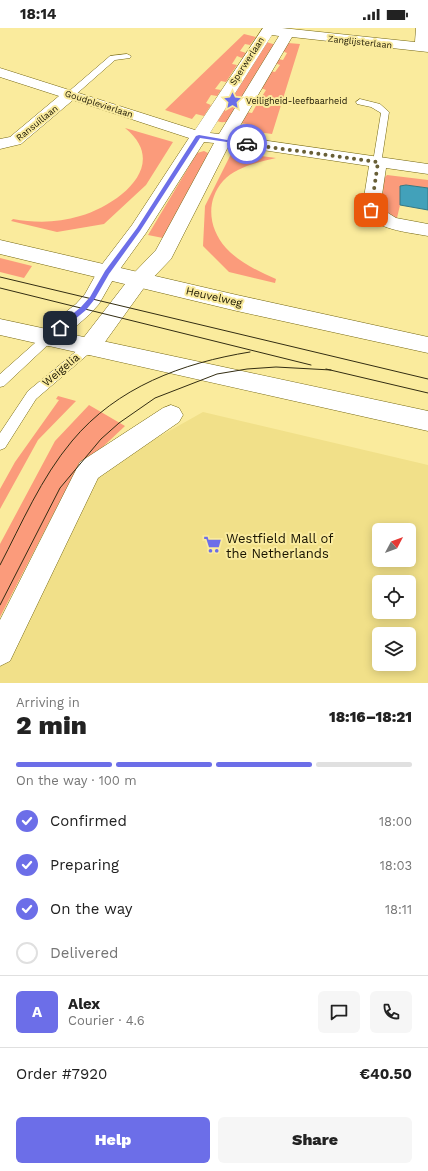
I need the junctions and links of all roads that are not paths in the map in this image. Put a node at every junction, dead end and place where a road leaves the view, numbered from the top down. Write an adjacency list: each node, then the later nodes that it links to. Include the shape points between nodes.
1 (423, 28): 4 (street)
2 (263, 29): 3 (street, Zanglijsterlaan); 9 (street, Sperwerlaan)
3 (287, 34): 4 (street, Zanglijsterlaan); 10 (street, Sperwerlaan)
4 (425, 48)
5 (127, 56): 7 (lane, via 113,58)
6 (0, 72): 7 (street, Goudplevierlaan)
7 (70, 95): 9 (street, Goudplevierlaan); 11 (street, Ransuillaan)
8 (360, 102): 12 (lane, via 376,106 385,112)
9 (199, 136): 10 (street, Goudplevierlaan); 16 (street, Sperwerlaan)
10 (224, 140): 12 (street, Goudplevierlaan); 17 (street, Sperwerlaan, via 164,254)
11 (7, 143)
12 (378, 162): 13 (street, Goudplevierlaan); 14 (street, via 371,210 391,223)
13 (428, 169)
14 (428, 230)
15 (0, 247): 16 (street, Heuvelweg)
16 (107, 272): 17 (street, Heuvelweg); 19 (street, via 84,309)
17 (139, 280): 20 (street, Heuvelweg); 21 (street, Weigelia)
18 (0, 327): 19 (street)
19 (48, 338): 21 (street); 22 (lane)
20 (428, 345)
21 (89, 347): 24 (street); 25 (lane, Weigelia, via 32,395)
22 (0, 382)
23 (171, 415): 26 (street, via 89,470)
24 (427, 422)
25 (0, 444)
26 (0, 651)

